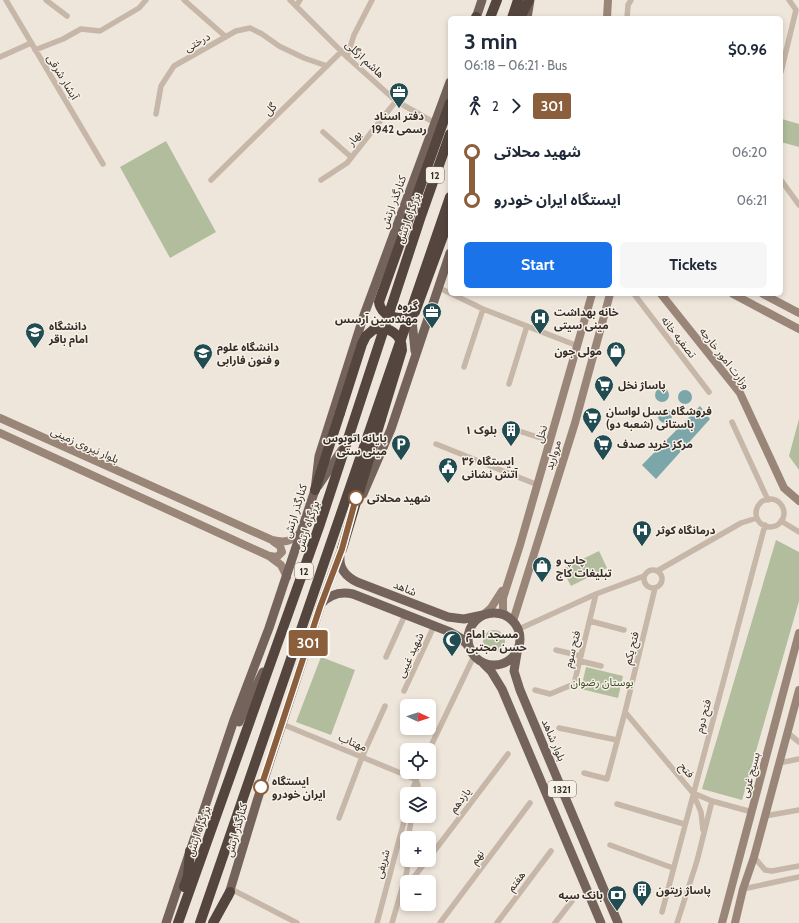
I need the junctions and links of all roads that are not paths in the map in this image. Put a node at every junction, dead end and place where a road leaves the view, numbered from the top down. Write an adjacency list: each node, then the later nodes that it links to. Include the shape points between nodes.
1 (6, 0): 25 (street, آبشار شرقی)
2 (46, 0): 16 (street)
3 (146, 0): 26 (street, via 139,8 100,31 81,29)
4 (184, 0): 24 (street, درختی)
5 (290, 0): 15 (street, هاشم ازگلی)
6 (300, 0): 15 (street)
7 (372, 0): 28 (street, via 354,35)
8 (482, 0): 17 (main road)
9 (497, 0): 18 (highway)
10 (518, 0): 19 (highway)
11 (530, 0): 20 (highway); 21 (main road)
12 (608, 0): 22 (main road)
13 (631, 0): 23 (street)
14 (790, 0): 30 (street, via 796,10)
15 (296, 6): 27 (street, هاشم ازگلی)
16 (67, 16)
17 (477, 16)
18 (491, 16)
19 (513, 16)
20 (521, 16)
21 (527, 16)
22 (607, 16)
23 (627, 16)
24 (226, 37): 31 (street, via 236,31 250,28 279,46); 35 (street, درختی, via 174,66 161,86)
25 (31, 43): 26 (street, آبشار شرقی); 29 (street)
26 (35, 50): 40 (street, آبشار شرقی)
27 (342, 51): 28 (street, هاشم ازگلی); 31 (street, گل)
28 (347, 56): 33 (street, هاشم ازگلی)
29 (0, 57)
30 (783, 64)
31 (327, 66): 41 (street, گل)
32 (448, 87): 36 (main road, کنارگذر ارتش)
33 (396, 101): 36 (street, هاشم ازگلی); 39 (street, بهار)
34 (448, 110): 46 (highway, bridge, via 379,302 379,306 388,315 401,318 409,317 415,312)
35 (156, 114)
36 (435, 123): 75 (main road, کنارگذر ارتش, via 364,315 319,456)
37 (323, 132): 39 (street)
38 (448, 140): 72 (highway, بزرگراه ارتش / 12)
39 (351, 157): 42 (street, بهار, via 347,163)
40 (103, 164)
41 (211, 180)
42 (321, 180)
43 (783, 183): 45 (street)
44 (448, 203): 57 (highway, 12)
45 (799, 205)
46 (448, 222)
47 (448, 259): 48 (main road)
48 (439, 288): 49 (street); 63 (main road)
49 (448, 292)
50 (455, 296): 58 (street)
51 (591, 296): 62 (main road, نخل)
52 (609, 296): 99 (main road, مروارید, via 575,423)
53 (636, 296): 66 (street, تصفیه خانه)
54 (663, 296): 78 (main road, وزارت امور خارجه, via 740,393 784,488)
55 (737, 296): 61 (main road)
56 (767, 296): 59 (main road)
57 (411, 308): 63 (main road); 163 (highway, 12)
58 (483, 309): 60 (street); 64 (street)
59 (799, 313)
60 (527, 326): 62 (street); 65 (street)
61 (799, 329)
62 (578, 346): 71 (main road, نخل)
63 (415, 354): 86 (main road, via 391,429 367,482)
64 (464, 366)
65 (509, 384)
66 (709, 392)
67 (0, 418): 76 (main road, بلوار نیروی زمینی)
68 (732, 422): 77 (street)
69 (522, 432): 71 (street)
70 (0, 433): 79 (main road)
71 (550, 441): 74 (main road, نخل)
72 (347, 444): 75 (main road); 105 (highway, بزرگراه ارتش / 12)
73 (436, 444): 74 (street)
74 (538, 485): 91 (main road, نخل)
75 (316, 490): 83 (main road, کنارگذر ارتش); 86 (highway, bridge, via 366,336 373,330 384,328 393,331 402,343 402,350)
76 (161, 491): 79 (main road); 85 (main road, بلوار نیروی زمینی)
77 (768, 500): 80 (street, via 758,506); 81 (street, via 776,501 782,508 784,512)
78 (799, 501)
79 (156, 504): 87 (main road)
80 (757, 518): 82 (street); 88 (street, via 741,523)
81 (781, 521): 82 (street, via 774,526); 84 (street)
82 (765, 525): 134 (street, فتح دوم)
83 (302, 532): 85 (main road, بلوار نیروی زمینی, via 293,541 285,543); 90 (main road, کنارگذر ارتش)
84 (799, 532)
85 (272, 540): 87 (main road, via 280,546 282,552 277,557)
86 (342, 549): 92 (main road, شاهد, via 341,567); 96 (main road, کنارگذر ارتش)
87 (269, 556): 90 (main road, via 281,565)
88 (657, 571): 89 (street, via 648,571); 93 (street, via 662,582)
89 (644, 576): 93 (street, via 647,586); 95 (street)
90 (286, 578): 128 (main road, کنارگذر ارتش)
91 (509, 580): 98 (main road, via 495,603); 99 (main road, via 502,606 503,612)
92 (357, 582): 94 (main road, via 349,586); 98 (main road, شاهد, via 448,617 464,619)
93 (655, 588): 117 (street, فتح یکم)
94 (353, 594): 96 (main road, via 334,594); 97 (main road)
95 (596, 594): 100 (street, فتح سوم); 102 (street)
96 (320, 607): 118 (main road, کنارگذر ارتش)
97 (405, 615): 101 (main road); 109 (street)
98 (483, 615): 99 (main road, via 491,613); 107 (main road, via 470,628 468,641)
99 (510, 619): 102 (main road)
100 (590, 621): 103 (street); 110 (street, فتح سوم)
101 (434, 626): 107 (main road, via 462,639); 115 (street, شهید غیبی)
102 (519, 630): 108 (main road)
103 (624, 630)
104 (799, 633): 139 (main road, بسیج غربی)
105 (278, 642): 128 (main road); 162 (highway, بزرگراه ارتش / 12)
106 (556, 650): 110 (street)
107 (472, 652): 111 (main road); 123 (street)
108 (517, 653): 111 (main road, via 512,659 498,665); 172 (main road, بلوار شاهد / 1321, via 514,671 520,690)
109 (386, 657)
110 (580, 659): 112 (street); 113 (street, فتح سوم, via 574,684 550,694)
111 (483, 663): 171 (main road, 1321, via 502,689)
112 (601, 666)
113 (535, 690)
114 (799, 690): 120 (main road)
115 (404, 691)
116 (385, 706): 125 (street)
117 (625, 712): 121 (street, فتح یکم); 134 (street, فتح)
118 (282, 724): 125 (street, مهتاب); 156 (main road, کنارگذر ارتش)
119 (559, 728): 121 (street)
120 (788, 733): 122 (street); 127 (main road)
121 (617, 740): 130 (street, فتح یکم, via 607,779)
122 (799, 742)
123 (432, 743)
124 (508, 754): 146 (street, یازدهم)
125 (362, 757): 129 (street, مهتاب); 141 (street)
126 (799, 759): 127 (street)
127 (779, 763): 140 (main road)
128 (218, 771): 147 (main road, کنارگذر ارتش)
129 (400, 773)
130 (584, 773)
131 (415, 779): 132 (street); 133 (street)
132 (413, 787)
133 (418, 787)
134 (693, 792): 135 (street, فتح); 143 (street, فتح دوم); 144 (street, via 701,812)
135 (712, 801): 139 (street, فتح); 144 (street)
136 (530, 803): 168 (street, نهم)
137 (617, 804): 143 (street)
138 (799, 810): 140 (street)
139 (752, 812): 140 (main road); 174 (main road, بسیج غربی)
140 (765, 816): 149 (main road)
141 (339, 818)
142 (404, 823): 166 (street, شریفی)
143 (684, 824): 152 (street, فتح دوم)
144 (704, 835): 173 (street)
145 (610, 845): 152 (street)
146 (436, 848)
147 (190, 851): 160 (main road, کنارگذر ارتش); 161 (highway, via 186,881)
148 (552, 851): 169 (street, هفتم)
149 (754, 857): 150 (street, via 764,870); 155 (main road)
150 (799, 866)
151 (422, 867): 153 (street, یازدهم)
152 (673, 868): 159 (street, فتح دوم)
153 (416, 875)
154 (799, 877): 155 (street)
155 (743, 888): 175 (main road)
156 (230, 890): 164 (highway); 165 (street)
157 (400, 894): 167 (street)
158 (572, 901): 170 (street)
159 (662, 912)
160 (166, 923)
161 (171, 923)
162 (178, 923)
163 (200, 923)
164 (215, 923)
165 (297, 923)
166 (377, 923)
167 (392, 923)
168 (440, 923)
169 (497, 923)
170 (554, 923)
171 (601, 923)
172 (618, 923)
173 (677, 923)
174 (722, 923)
175 (735, 923)

